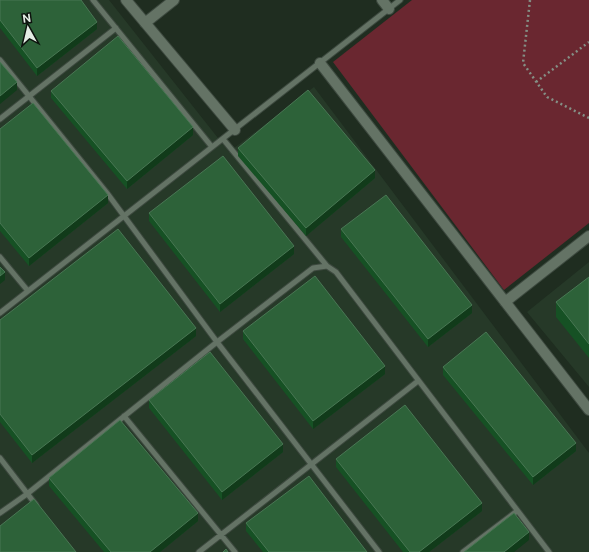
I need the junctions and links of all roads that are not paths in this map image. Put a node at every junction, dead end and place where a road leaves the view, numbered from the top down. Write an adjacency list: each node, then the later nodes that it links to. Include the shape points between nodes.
1 (93, 0): 8 (lane)
2 (126, 0): 7 (street)
3 (174, 0): 7 (street)
4 (382, 0): 6 (street)
5 (400, 0): 6 (lane)
6 (389, 9): 10 (lane)
7 (145, 23): 13 (street)
8 (116, 28): 11 (lane); 15 (lane)
9 (0, 60): 11 (lane)
10 (320, 63): 13 (lane); 21 (street)
11 (29, 96): 12 (lane); 16 (lane)
12 (0, 118)
13 (235, 130): 14 (lane)
14 (223, 139): 15 (lane); 19 (lane)
15 (212, 148): 16 (lane)
16 (124, 216): 20 (lane); 23 (lane)
17 (589, 236): 21 (street)
18 (0, 257): 20 (lane)
19 (327, 266): 23 (lane, via 313,268); 24 (lane, via 336,272)
20 (28, 291): 22 (lane)
21 (505, 302): 25 (street)
22 (0, 313)
23 (217, 342): 26 (lane); 28 (lane)
24 (418, 381): 28 (lane); 31 (lane)
25 (589, 410)
26 (124, 416): 29 (lane); 33 (lane)
27 (0, 458): 29 (lane)
28 (311, 464): 33 (lane); 36 (lane)
29 (27, 494): 30 (lane); 32 (lane)
30 (42, 511)
31 (517, 511): 37 (lane); 38 (lane)
32 (0, 514)
33 (221, 535): 34 (lane); 35 (lane)
34 (199, 552)
35 (235, 552)
36 (379, 552)
37 (463, 552)
38 (549, 552)

